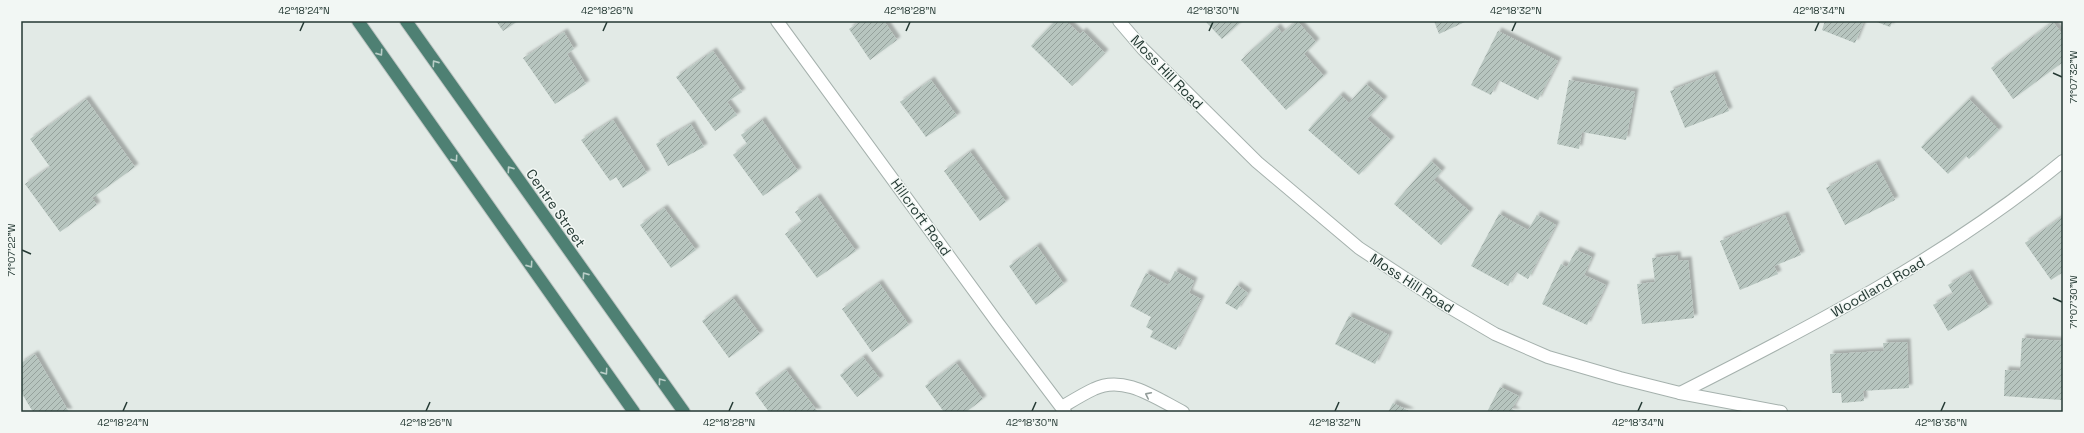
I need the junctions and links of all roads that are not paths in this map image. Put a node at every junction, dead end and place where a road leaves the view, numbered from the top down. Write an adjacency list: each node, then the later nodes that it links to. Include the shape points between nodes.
1 (358, 21): 8 (highway, one-way to 8)
2 (406, 21): 9 (highway, Centre Street, one-way to 2)
3 (777, 21): 7 (street, Hillcroft Road)
4 (1119, 21): 6 (street, Moss Hill Road, via 1142,49 1257,162 1359,248 1444,304 1496,334 1548,357)
5 (2063, 161): 6 (street, Woodland Road, via 2031,188 1928,258 1796,335)
6 (1680, 393): 11 (street, Moss Hill Road)
7 (1063, 410): 10 (street, one-way to 7, via 1135,388 1119,384 1094,389)
8 (634, 412)
9 (684, 412)
10 (1183, 412)
11 (1781, 412)

